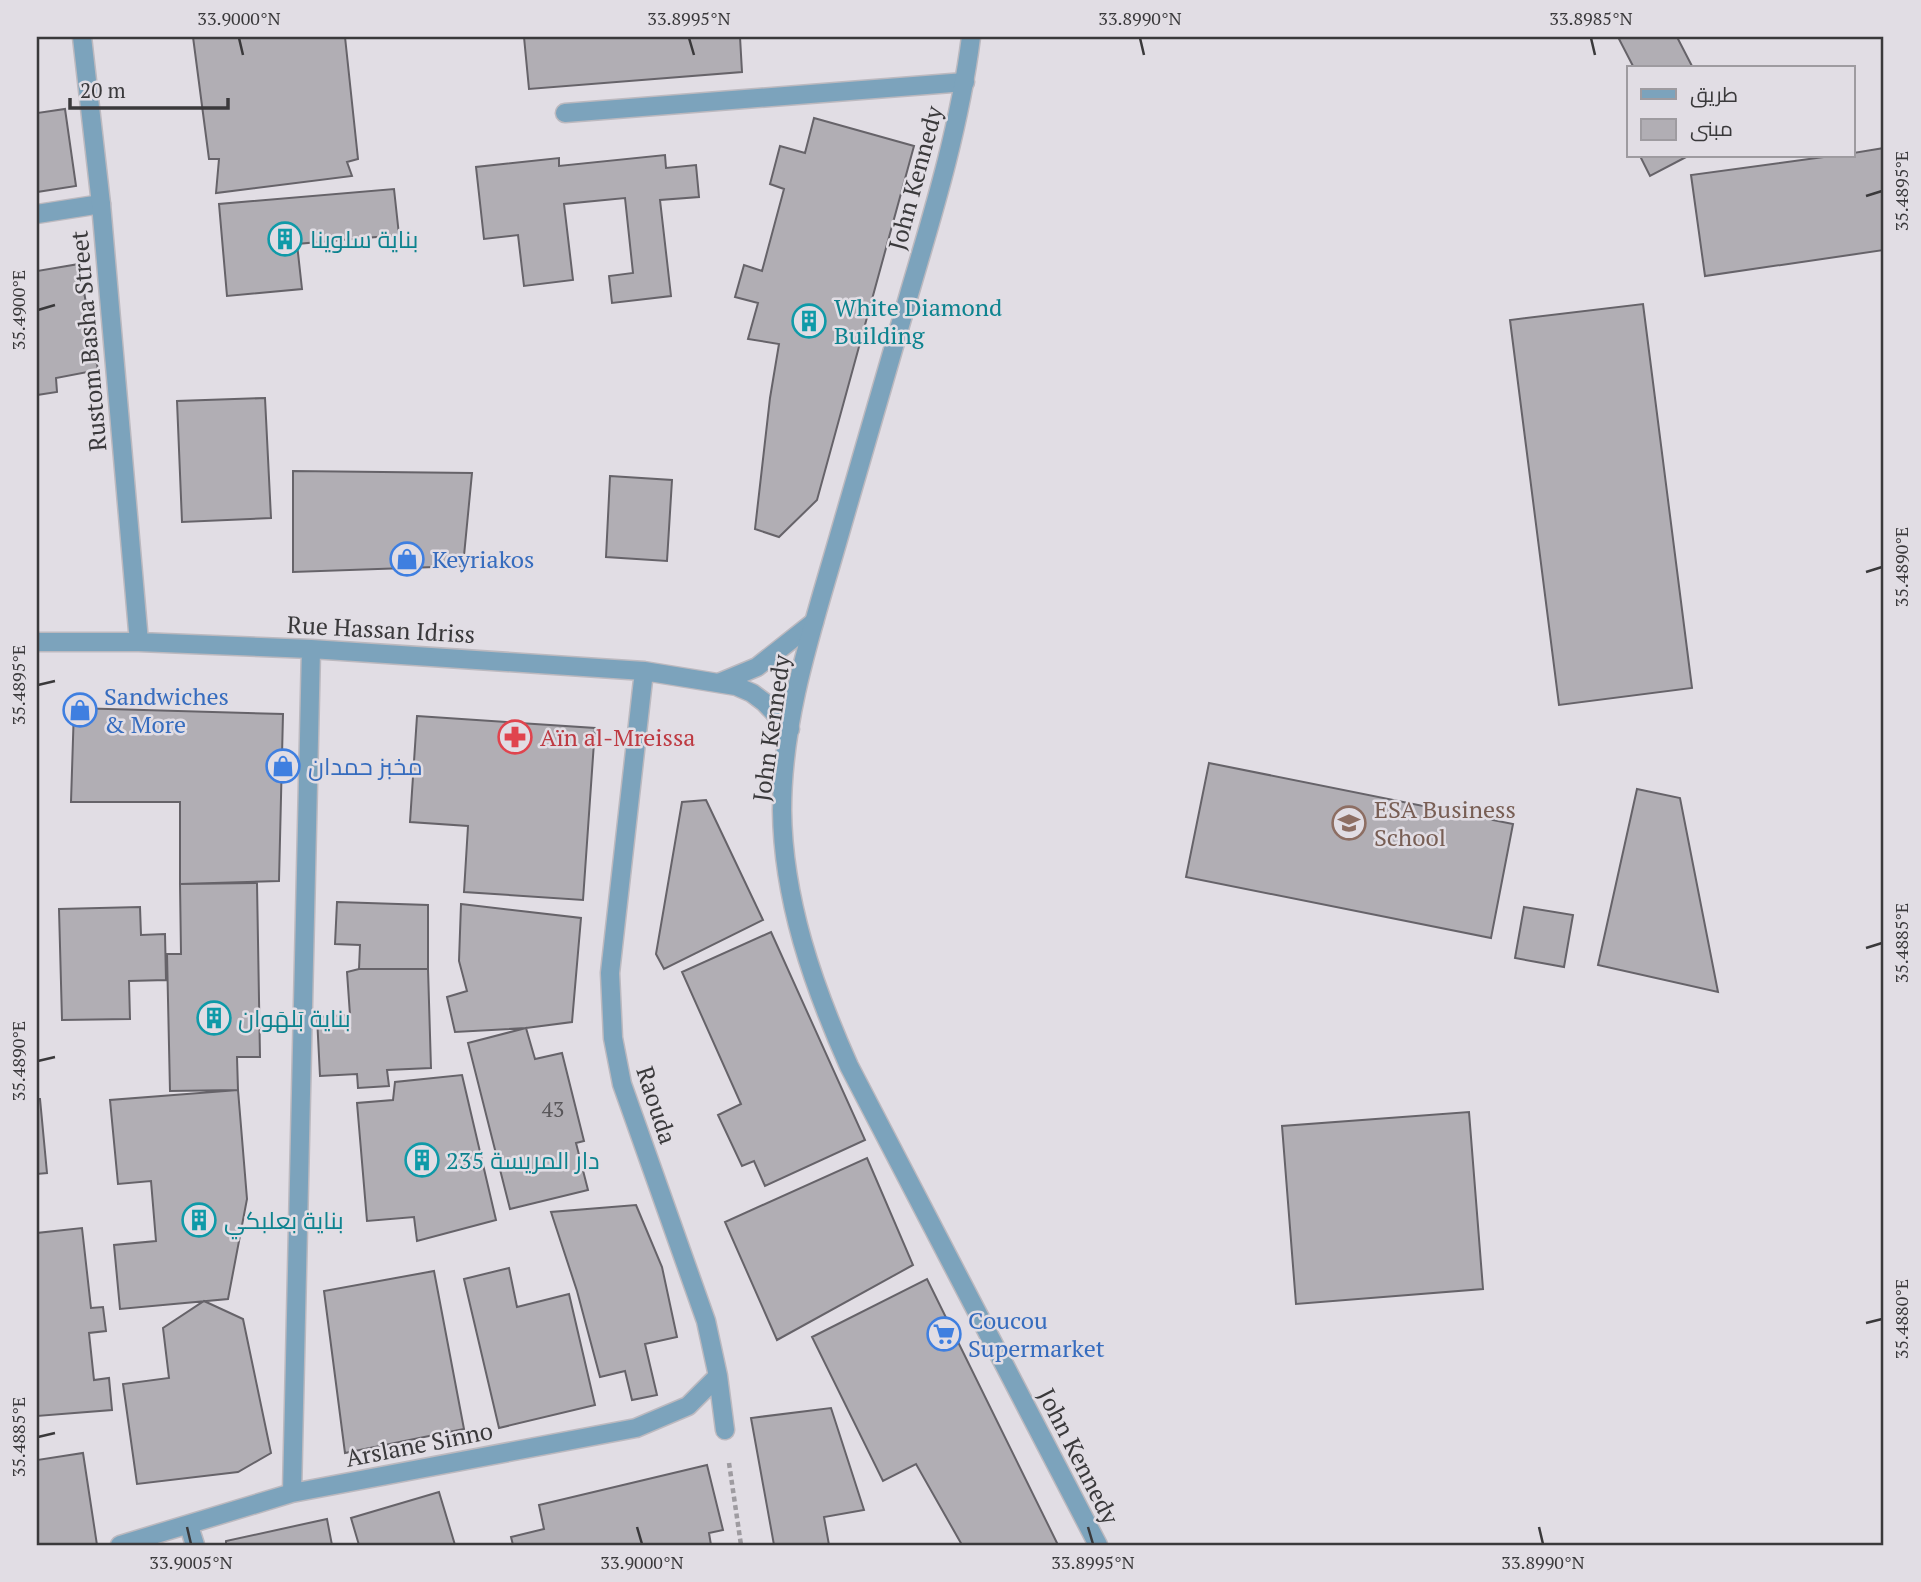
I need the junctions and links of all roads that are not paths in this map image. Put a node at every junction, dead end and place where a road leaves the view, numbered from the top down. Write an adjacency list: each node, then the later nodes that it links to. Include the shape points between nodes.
1 (82, 37): 5 (street, Rustom Basha Street)
2 (971, 37): 3 (street, John Kennedy)
3 (965, 82): 4 (street); 7 (street, John Kennedy, via 946,169)
4 (565, 113)
5 (101, 204): 6 (street); 9 (street, Rustom Basha Street)
6 (37, 214)
7 (814, 622): 12 (street, via 757,667); 13 (street, John Kennedy)
8 (37, 642): 9 (street, Rue Hassan Idriss)
9 (139, 642): 10 (street, Rue Hassan Idriss)
10 (311, 649): 11 (street, Rue Hassan Idriss); 16 (street)
11 (644, 671): 12 (street, Rue Hassan Idriss); 14 (street, Raouda, via 610,973 613,1038 622,1084 706,1321)
12 (721, 682): 13 (street, Rue Hassan Idriss, via 752,693)
13 (790, 729): 18 (street, John Kennedy, via 782,810 785,857 802,944 829,1021)
14 (718, 1376): 15 (street, Raouda); 16 (street, Arslane Sinno, via 688,1406 636,1428)
15 (725, 1430)
16 (292, 1493): 17 (street, Arslane Sinno)
17 (189, 1526): 19 (street, Arslane Sinno); 20 (street)
18 (1089, 1527): 21 (street); 22 (street, John Kennedy)
19 (120, 1545)
20 (195, 1545)
21 (1089, 1545)
22 (1098, 1545)

